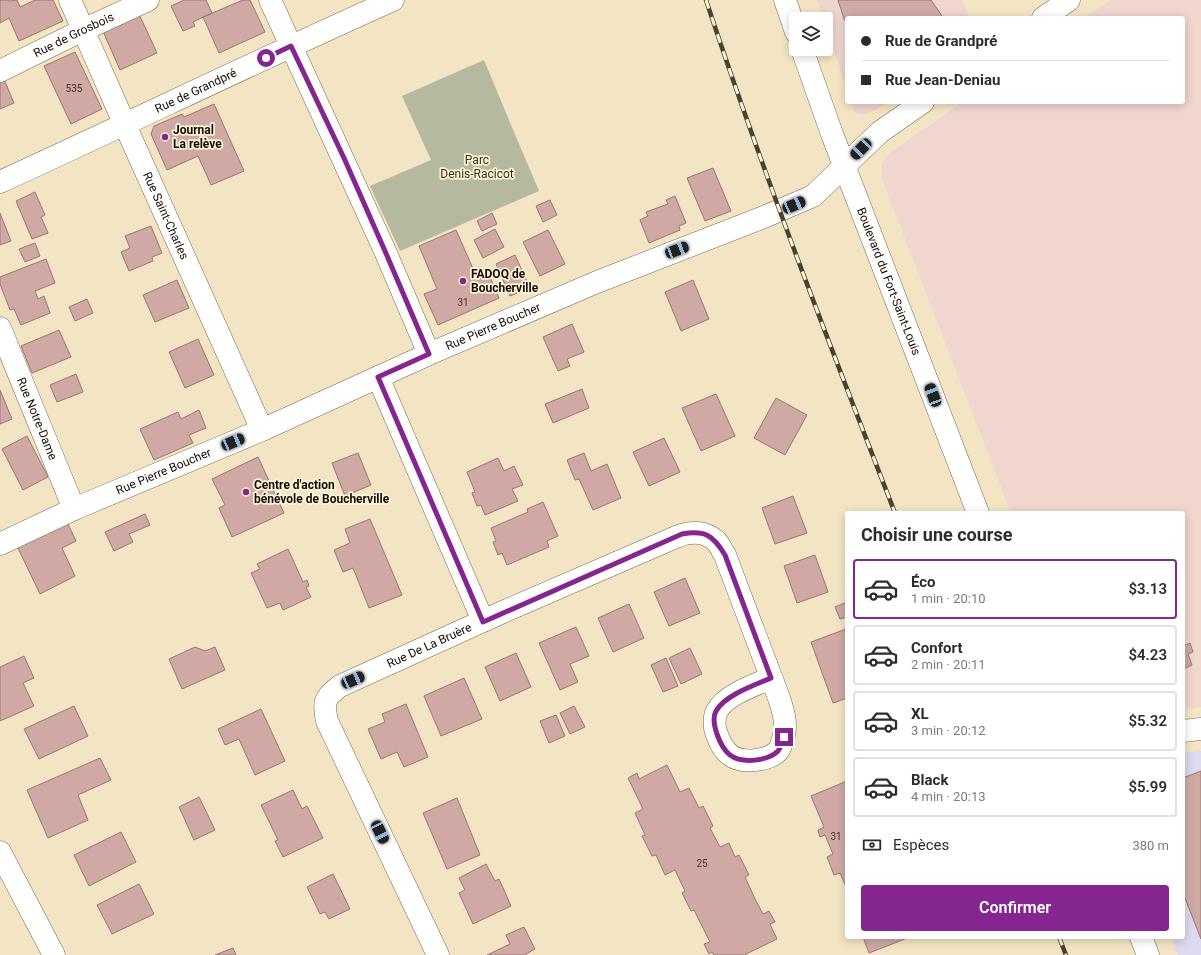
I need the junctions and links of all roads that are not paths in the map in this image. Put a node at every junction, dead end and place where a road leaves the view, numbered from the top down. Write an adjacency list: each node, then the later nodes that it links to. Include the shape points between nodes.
1 (70, 0): 9 (street, Rue Saint-Charles)
2 (148, 0): 9 (street, Rue de Grosbois)
3 (270, 0): 10 (street)
4 (393, 0): 10 (street, Rue de Grandpré)
5 (785, 0): 7 (street)
6 (1068, 0): 8 (street)
7 (789, 12)
8 (1046, 16)
9 (84, 30): 12 (street, Rue de Grosbois); 14 (street, Rue Saint-Charles)
10 (291, 46): 14 (street, Rue de Grandpré); 18 (street, via 344,158)
11 (804, 56): 15 (street, Boulevard du Fort-Saint-Louis)
12 (0, 71)
13 (920, 104): 15 (street, Rue Pierre Boucher, via 880,132)
14 (125, 125): 16 (street, Rue de Grandpré); 20 (street, Rue Saint-Charles)
15 (845, 165): 18 (street, Rue Pierre Boucher, via 813,196 597,282); 22 (street, Boulevard du Fort-Saint-Louis)
16 (0, 182)
17 (0, 328): 21 (street, Rue Notre-Dame)
18 (429, 354): 19 (street, Rue Pierre Boucher)
19 (378, 377): 20 (street, Rue Pierre Boucher); 24 (street)
20 (262, 430): 21 (street, Rue Pierre Boucher)
21 (74, 509): 23 (street, Rue Pierre Boucher)
22 (977, 511)
23 (0, 544)
24 (483, 622): 25 (street, Rue De La Bruère, via 682,534 696,532 717,542 725,555); 31 (street, Rue De La Bruère, via 340,686 329,694 324,706 327,721)
25 (771, 678)
26 (1201, 729): 27 (street)
27 (1185, 731)
28 (0, 852): 30 (street)
29 (1142, 939): 32 (street)
30 (54, 955)
31 (438, 955)
32 (1148, 955)

